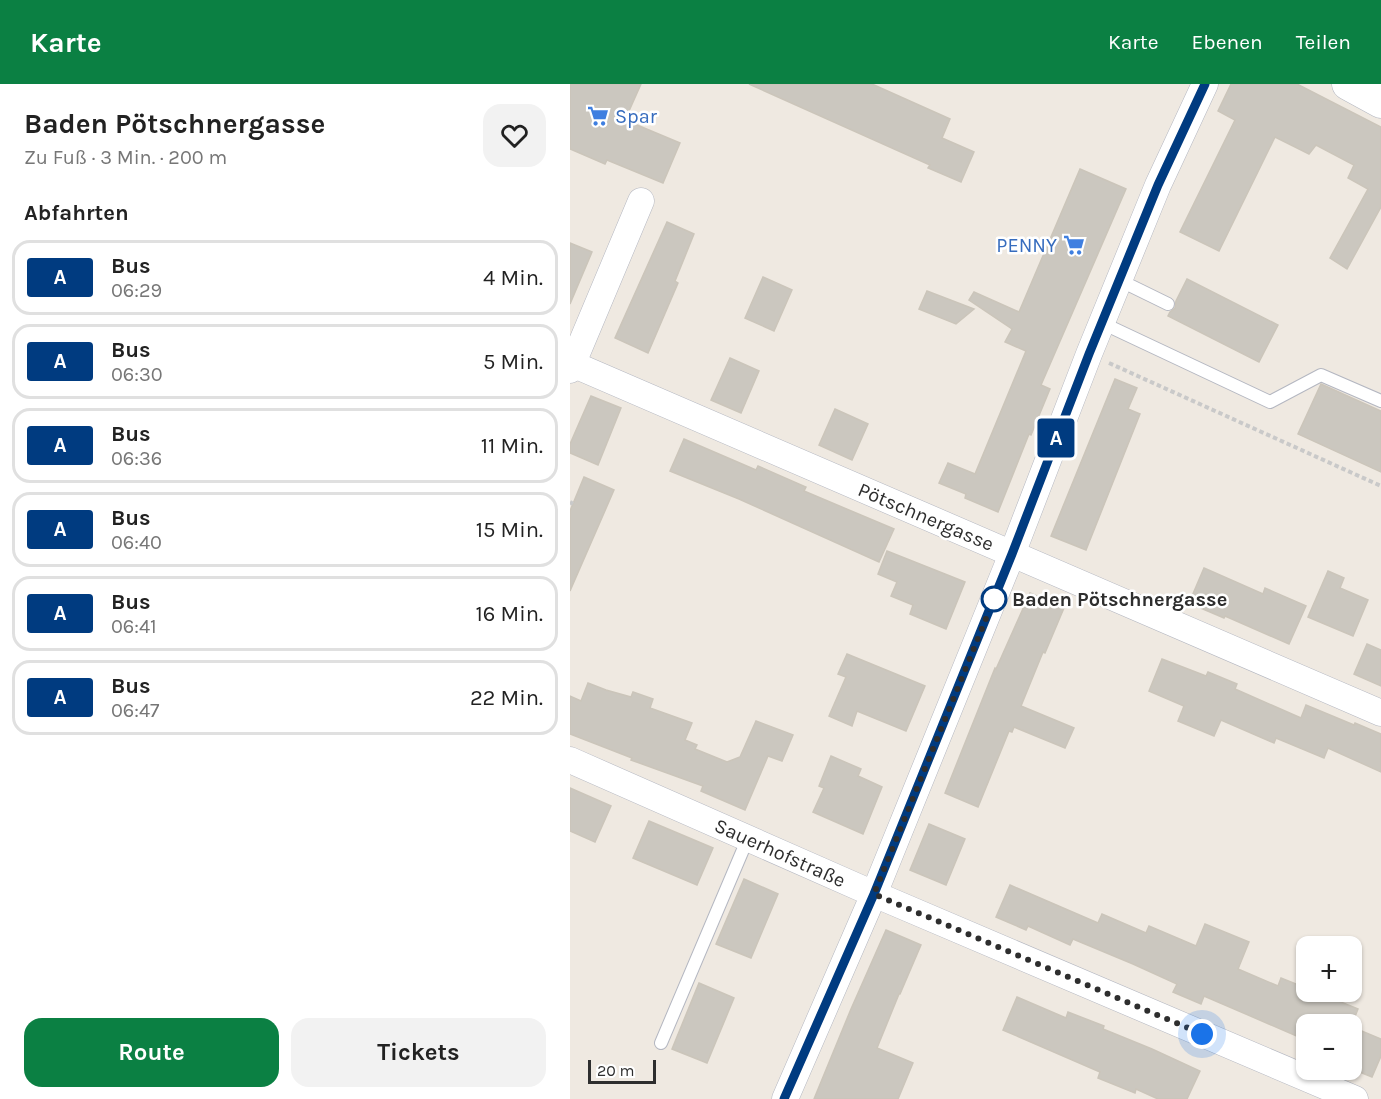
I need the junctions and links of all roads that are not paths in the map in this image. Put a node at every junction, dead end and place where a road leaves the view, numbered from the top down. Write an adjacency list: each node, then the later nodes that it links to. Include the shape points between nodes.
1 (1205, 84): 5 (street)
2 (1348, 84): 3 (street)
3 (1381, 102)
4 (641, 201): 8 (street)
5 (1119, 280): 6 (lane); 7 (street)
6 (1168, 304)
7 (1102, 323): 9 (lane, via 1270,402 1321,375); 10 (street)
8 (571, 366): 10 (street, Pötschnergasse)
9 (1381, 401)
10 (1012, 554): 11 (street, Pötschnergasse); 14 (street)
11 (1381, 712)
12 (570, 760): 13 (street, Sauerhofstraße)
13 (748, 838): 14 (street, Sauerhofstraße); 15 (lane)
14 (874, 894): 16 (street); 17 (street, Sauerhofstraße)
15 (661, 1043)
16 (784, 1099)
17 (1355, 1099)

